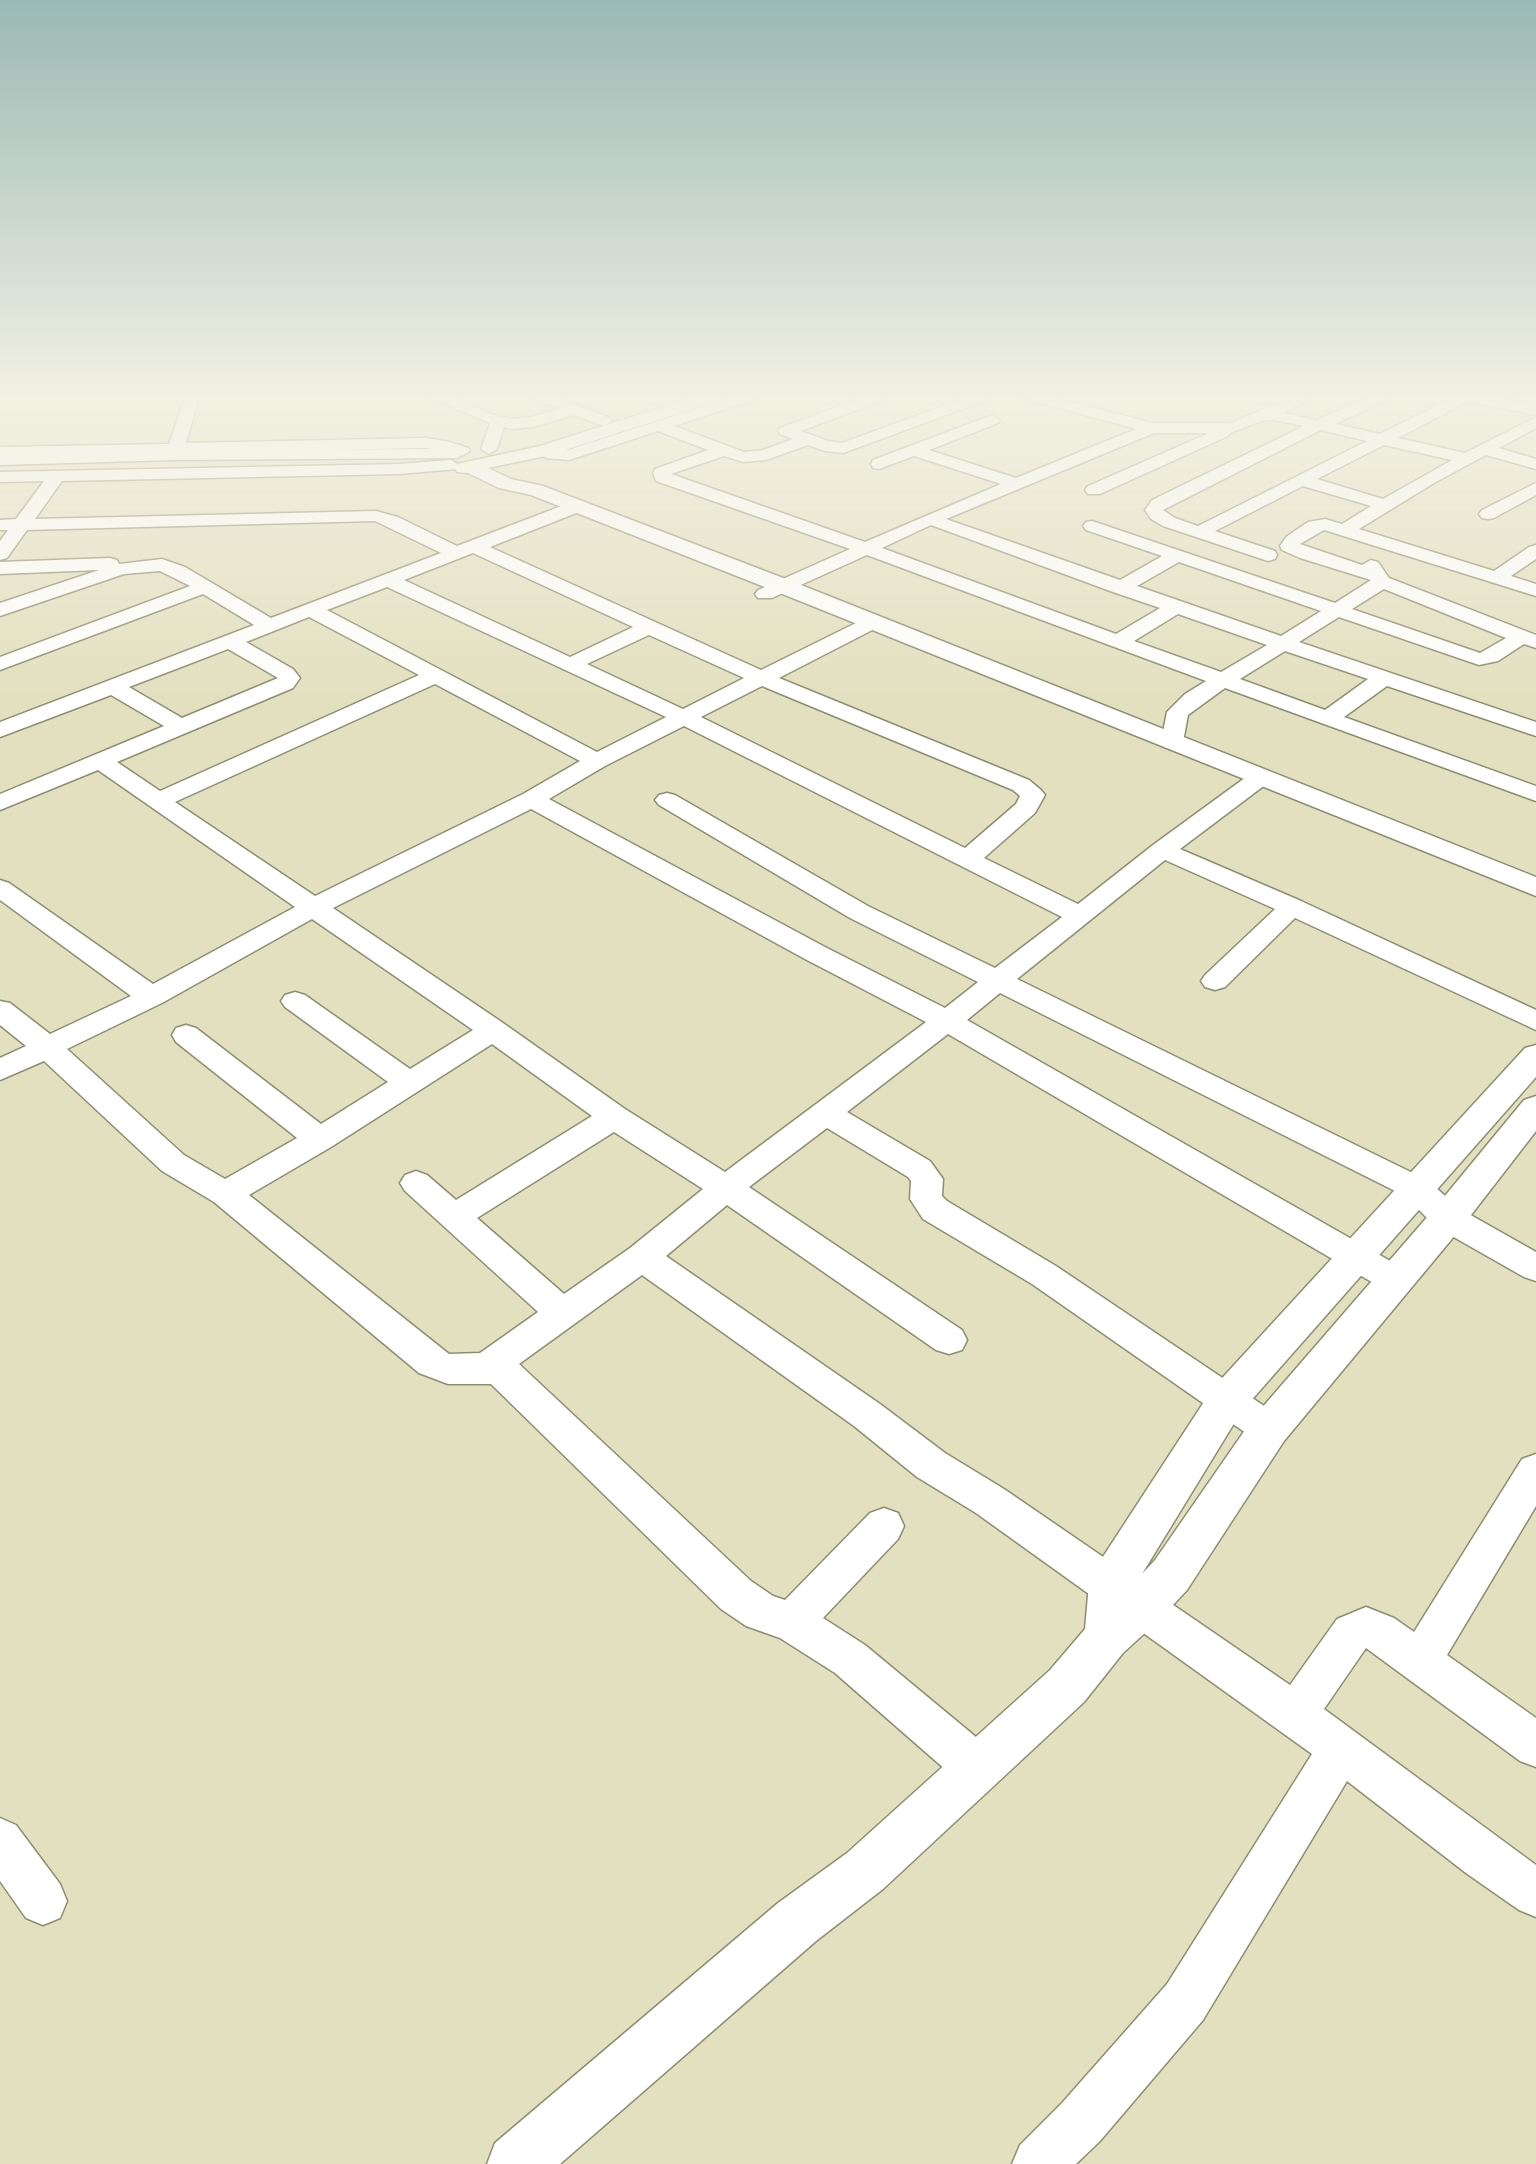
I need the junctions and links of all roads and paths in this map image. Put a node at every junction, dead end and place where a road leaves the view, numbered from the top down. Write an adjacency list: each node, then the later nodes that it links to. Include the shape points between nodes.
1 (44, 495): 14 (street)
2 (521, 495): 11 (street)
3 (714, 495): 19 (street)
4 (987, 495): 13 (street)
5 (1176, 495): 18 (street, via 1158,504 1154,510 1157,515)
6 (1272, 495): 18 (street)
7 (1352, 495): 10 (street)
8 (1402, 495): 10 (street)
9 (1523, 495): 12 (street)
10 (1385, 505): 17 (street)
11 (571, 509): 20 (street); 32 (street)
12 (1488, 514)
13 (930, 519): 19 (street); 31 (street)
14 (24, 524): 15 (street); 20 (street, via 376,516); 22 (street)
15 (0, 525)
16 (1092, 526): 23 (street)
17 (1346, 528): 27 (street); 28 (street); 28 (street, via 1319,524 1289,546)
18 (1199, 532): 24 (street)
19 (866, 548): 32 (street); 44 (street)
20 (465, 549): 29 (street); 41 (street)
21 (1536, 551): 27 (street)
22 (0, 554)
23 (1178, 555): 31 (street); 35 (street)
24 (1268, 555)
25 (0, 568): 26 (street, via 97,563)
26 (121, 569): 30 (street, via 162,565); 36 (street)
27 (1497, 577): 33 (street)
28 (1380, 579): 35 (street); 38 (street)
29 (388, 580): 37 (street); 48 (street)
30 (205, 587): 39 (street); 47 (street)
31 (1120, 588): 34 (street)
32 (774, 590): 40 (street)
33 (1536, 590)
34 (1176, 607): 44 (street); 45 (street)
35 (1338, 609): 45 (street); 46 (street)
36 (0, 610)
37 (311, 610): 39 (street); 49 (street)
38 (1471, 618): 42 (street); 46 (street)
39 (270, 626): 43 (street)
40 (864, 626): 50 (street); 59 (street); 62 (street)
41 (649, 627): 48 (street); 50 (street)
42 (1528, 640): 46 (street, via 1486,659)
43 (231, 642): 53 (street); 56 (street, via 289,678 275,689)
44 (1118, 642): 52 (street)
45 (1284, 642): 51 (street); 52 (street)
46 (1429, 643)
47 (0, 664)
48 (571, 664): 54 (street)
49 (435, 676): 61 (street); 66 (street)
50 (761, 678): 54 (street); 69 (street, via 1021,784 1033,795 1026,808)
51 (1384, 678): 55 (street); 57 (street)
52 (1222, 680): 55 (street); 59 (street, via 1178,712)
53 (113, 687): 56 (street); 58 (street)
54 (683, 717): 61 (street); 69 (street)
55 (1328, 718): 63 (street)
56 (181, 728): 60 (street)
57 (1536, 729)
58 (0, 730)
59 (1172, 741): 62 (street)
60 (100, 761): 66 (street); 67 (street)
61 (597, 761): 64 (street)
62 (1253, 784): 68 (street); 70 (street); 74 (street)
63 (1536, 794)
64 (531, 799): 73 (street); 81 (street)
65 (667, 800): 76 (street, via 859,912)
66 (158, 801): 73 (street)
67 (0, 803)
68 (1162, 850): 72 (street); 75 (street)
69 (968, 859): 75 (street)
70 (1536, 887)
71 (0, 888): 78 (street)
72 (1292, 907): 77 (street); 82 (street)
73 (312, 908): 78 (street); 83 (street)
74 (1536, 909)
75 (1079, 915): 76 (street)
76 (996, 980): 81 (street); 94 (street)
77 (1215, 981)
78 (152, 997): 85 (street)
79 (295, 1001): 88 (street)
80 (0, 1010): 85 (street)
81 (947, 1021): 89 (street); 99 (street)
82 (1536, 1022)
83 (493, 1030): 88 (street); 90 (street)
84 (186, 1035): 91 (street)
85 (48, 1048): 86 (street); 95 (street, via 173,1163)
86 (0, 1070)
87 (1530, 1082): 94 (street); 97 (street)
88 (409, 1083): 91 (street)
89 (827, 1114): 93 (street); 105 (street, via 918,1170 927,1179 926,1199 935,1210 1044,1275)
90 (614, 1117): 93 (street); 96 (street)
91 (320, 1139): 95 (street)
92 (416, 1183): 96 (street)
93 (726, 1188): 98 (street); 103 (street)
94 (1416, 1188): 97 (street); 99 (street)
95 (225, 1194): 104 (street, via 432,1363 448,1369)
96 (454, 1217): 102 (street)
97 (1448, 1218): 100 (street); 101 (street)
98 (642, 1257): 102 (street); 109 (street, via 867,1415 931,1465 990,1500)
99 (1356, 1257): 101 (street); 105 (street)
100 (1536, 1268)
101 (1394, 1279): 106 (street)
102 (562, 1313): 104 (street)
103 (949, 1340)
104 (487, 1368): 110 (street, via 512,1379 736,1595 760,1612)
105 (1227, 1400): 106 (street); 109 (street)
106 (1269, 1429): 109 (street, via 1171,1575)
107 (1536, 1471): 111 (street)
108 (884, 1526): 110 (street)
109 (1126, 1595): 112 (street); 115 (street, via 1107,1637 1067,1686)
110 (792, 1622): 115 (street, via 850,1659)
111 (1420, 1661): 112 (street, via 1366,1627 1352,1633); 113 (street)
112 (1294, 1714): 114 (street)
113 (1536, 1745)
114 (1341, 1748): 117 (street); 120 (street, via 1185,2002)
115 (961, 1783): 119 (street, via 865,1871 797,1922)
116 (0, 1841): 118 (street)
117 (1536, 1893)
118 (43, 1901)
119 (516, 2164)
120 (1040, 2164)

